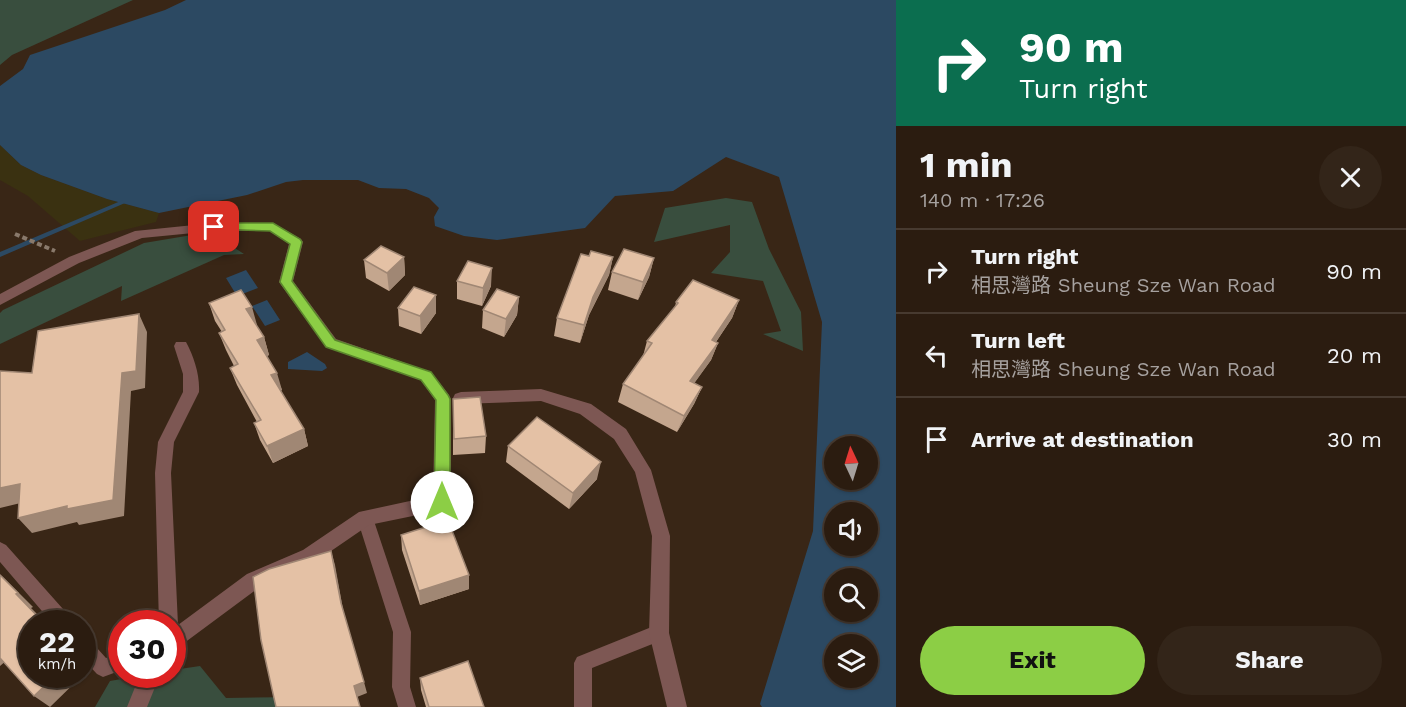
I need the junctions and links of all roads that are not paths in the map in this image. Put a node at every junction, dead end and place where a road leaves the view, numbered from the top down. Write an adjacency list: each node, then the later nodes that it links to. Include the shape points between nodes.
1 (0, 300): 3 (street, via 74,260 140,234 214,227 273,227 296,242 286,282 331,343 426,376)
2 (181, 346): 7 (street, via 192,383 166,442)
3 (443, 399): 4 (street, via 442,502); 9 (street, via 541,395 585,409 620,434 643,470 661,536)
4 (365, 518): 8 (street, via 309,556 254,580); 14 (lane, via 402,632 401,687)
5 (0, 550): 6 (lane)
6 (53, 610)
7 (169, 610)
8 (186, 631)
9 (659, 633): 15 (lane, via 582,663); 16 (street)
10 (96, 660): 11 (lane, via 103,668)
11 (108, 666)
12 (145, 688): 13 (street)
13 (137, 707)
14 (407, 707)
15 (583, 707)
16 (677, 707)

